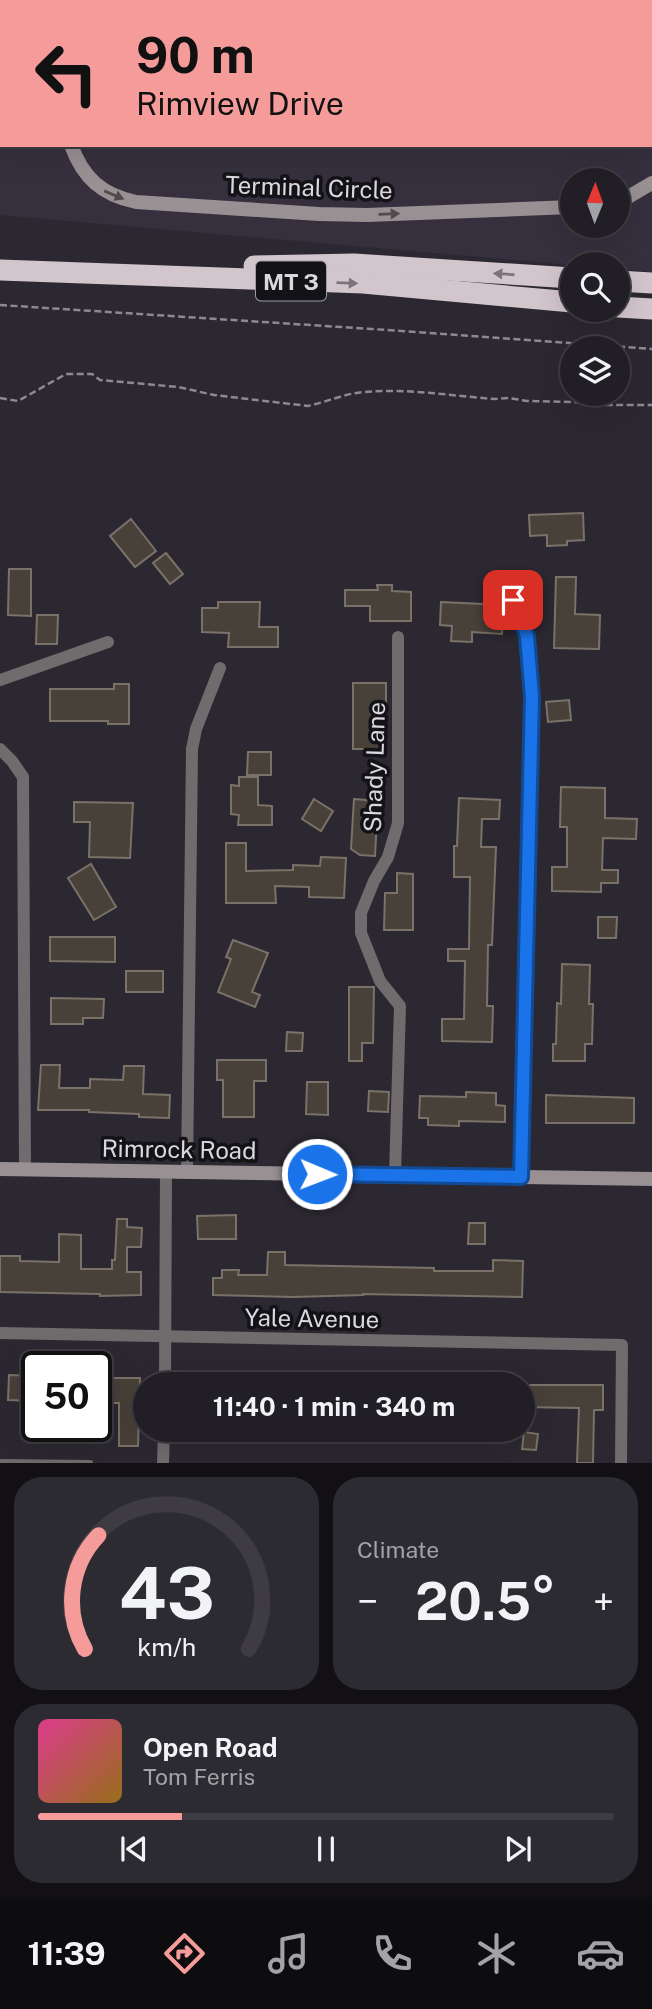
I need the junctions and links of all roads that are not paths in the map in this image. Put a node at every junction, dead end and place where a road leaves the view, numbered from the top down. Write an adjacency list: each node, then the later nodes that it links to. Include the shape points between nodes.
1 (72, 147): 4 (main road, Terminal Circle, one-way to 4, via 96,185 136,202 319,215)
2 (652, 183): 3 (main road)
3 (630, 196)
4 (560, 207)
5 (5, 271): 6 (highway, MT 3, one-way to 5, via 354,264); 9 (highway, MT 3, one-way to 9, via 363,283)
6 (560, 277)
7 (630, 282): 8 (highway)
8 (652, 284)
9 (560, 301)
10 (513, 600): 21 (street, via 527,636 532,697)
11 (398, 637): 20 (street, Shady Lane, via 398,823 388,857 361,913 361,933 380,981 400,1006)
12 (108, 642): 14 (street)
13 (220, 668): 19 (street, via 195,729 192,749)
14 (0, 680)
15 (0, 749): 17 (street, via 23,777)
16 (0, 1170): 17 (main road, Rimrock Road)
17 (24, 1170): 18 (main road, Rimrock Road)
18 (166, 1172): 19 (main road, Rimrock Road); 24 (street)
19 (187, 1172): 20 (main road, Rimrock Road)
20 (396, 1175): 21 (main road, Rimrock Road)
21 (521, 1177): 22 (main road, Rimrock Road)
22 (652, 1179)
23 (0, 1333): 24 (street, Yale Avenue)
24 (166, 1336): 25 (street); 30 (street, Yale Avenue, via 622,1345)
25 (165, 1372)
26 (164, 1442): 29 (street)
27 (0, 1462): 28 (lane)
28 (90, 1463)
29 (163, 1463)
30 (621, 1463)

